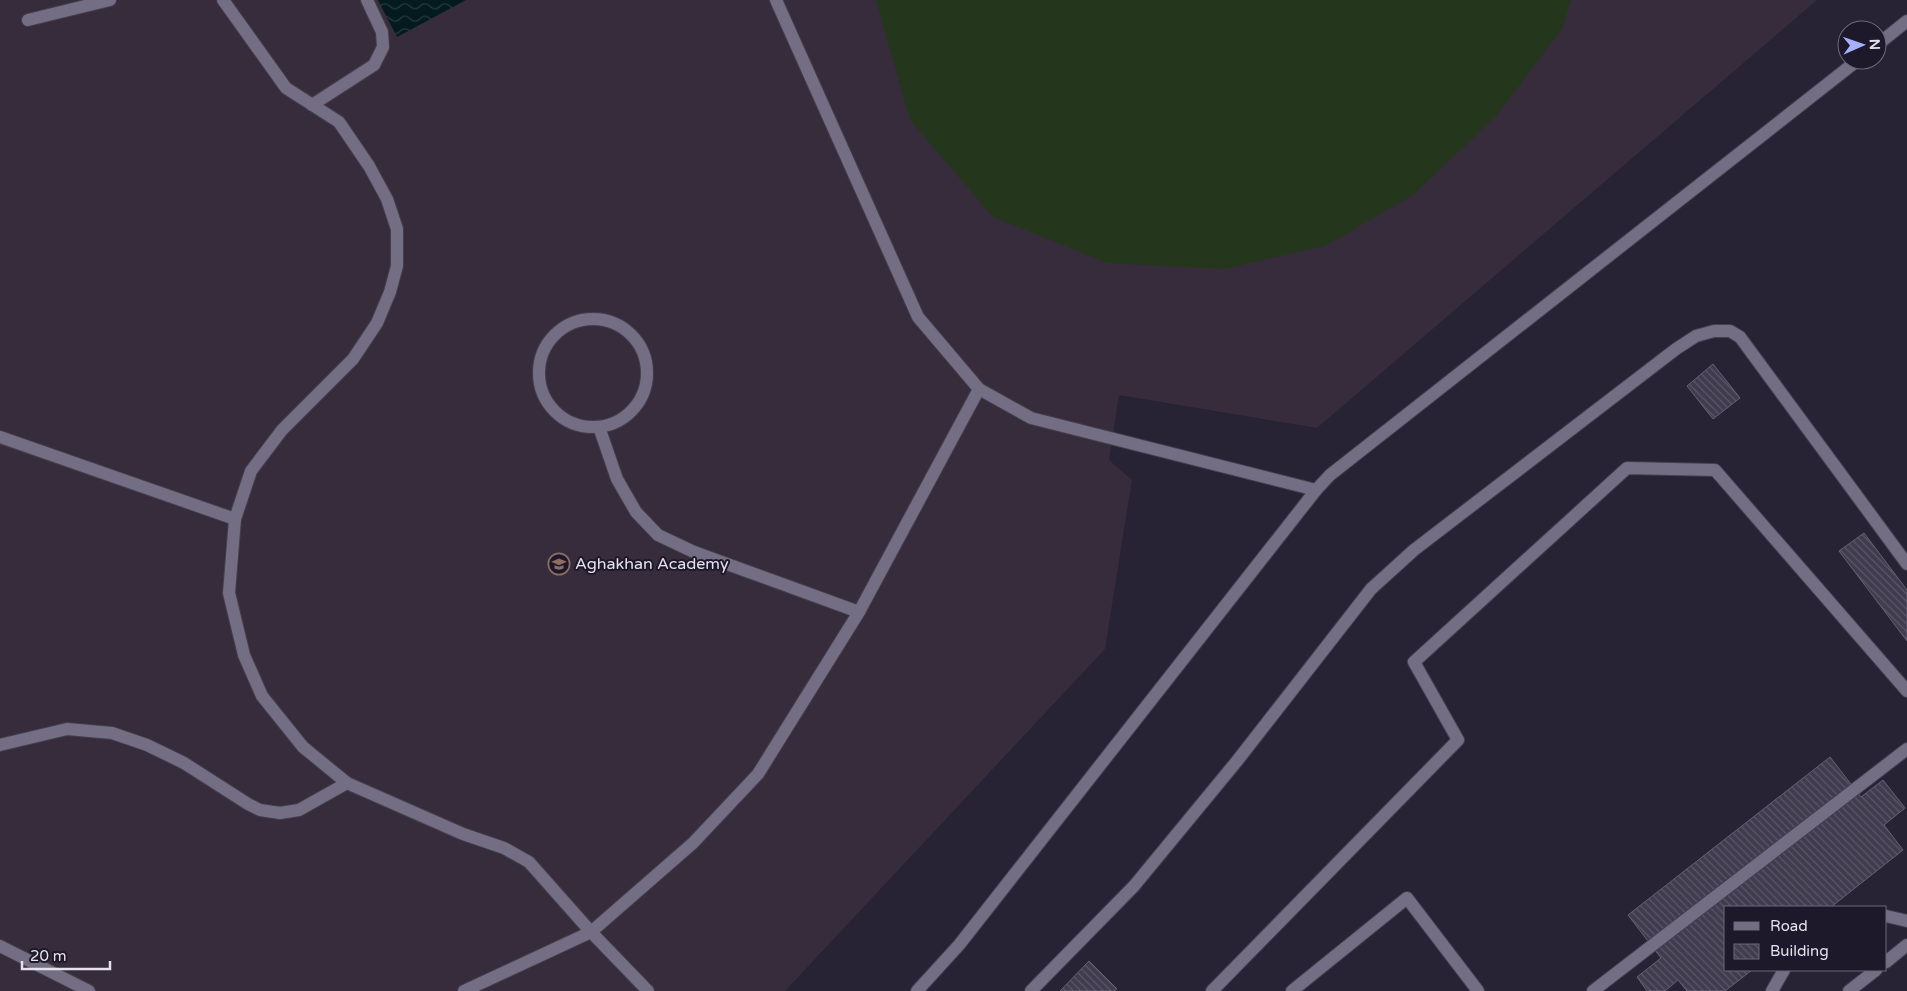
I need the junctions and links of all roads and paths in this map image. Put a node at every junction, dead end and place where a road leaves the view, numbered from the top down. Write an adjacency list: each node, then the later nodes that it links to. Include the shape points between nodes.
1 (110, 0): 5 (street)
2 (223, 0): 9 (street, via 286,88)
3 (367, 0): 9 (street, via 382,32 382,47 374,65)
4 (776, 0): 10 (street, via 918,317)
5 (28, 20)
6 (1907, 21): 7 (street)
7 (1887, 37)
8 (1845, 70): 13 (street, via 1330,475)
9 (312, 105): 14 (street, via 338,122 369,166 397,229 397,266 377,323 353,360 282,430 251,471)
10 (979, 389): 13 (street, via 1031,418); 16 (street)
11 (599, 427): 11 (street, via 618,422 633,410 643,395 648,376 645,357 637,340 623,327 606,319 587,319 569,324 554,335 543,351 540,379 550,405 563,418 581,426); 16 (street, via 617,479 636,512 658,534 694,552)
12 (0, 437): 14 (street)
13 (1316, 490): 32 (street, via 959,944)
14 (235, 520): 20 (street, via 229,593 244,655 262,696 303,747)
15 (1907, 564): 33 (street, via 1740,337 1730,330 1696,336 1517,469 1414,550 1371,589 1134,886)
16 (859, 612): 23 (street, via 758,774 692,843)
17 (1907, 691): 34 (street, via 1715,470 1627,468 1414,662 1458,740)
18 (0, 745): 20 (street, via 67,729 112,733 184,762 254,807 280,813 299,810)
19 (1907, 749): 37 (street)
20 (346, 784): 23 (street, via 504,848 530,862)
21 (1887, 916): 22 (street)
22 (1907, 921)
23 (591, 932): 30 (street); 31 (street)
24 (1907, 945): 26 (street)
25 (0, 946): 29 (street)
26 (1887, 961)
27 (1783, 971): 38 (street)
28 (1875, 971): 39 (street)
29 (89, 991)
30 (464, 991)
31 (648, 991)
32 (917, 991)
33 (1031, 991)
34 (1212, 991)
35 (1292, 991): 36 (street, via 1407,898)
36 (1478, 991)
37 (1593, 991)
38 (1772, 991)
39 (1849, 991)

